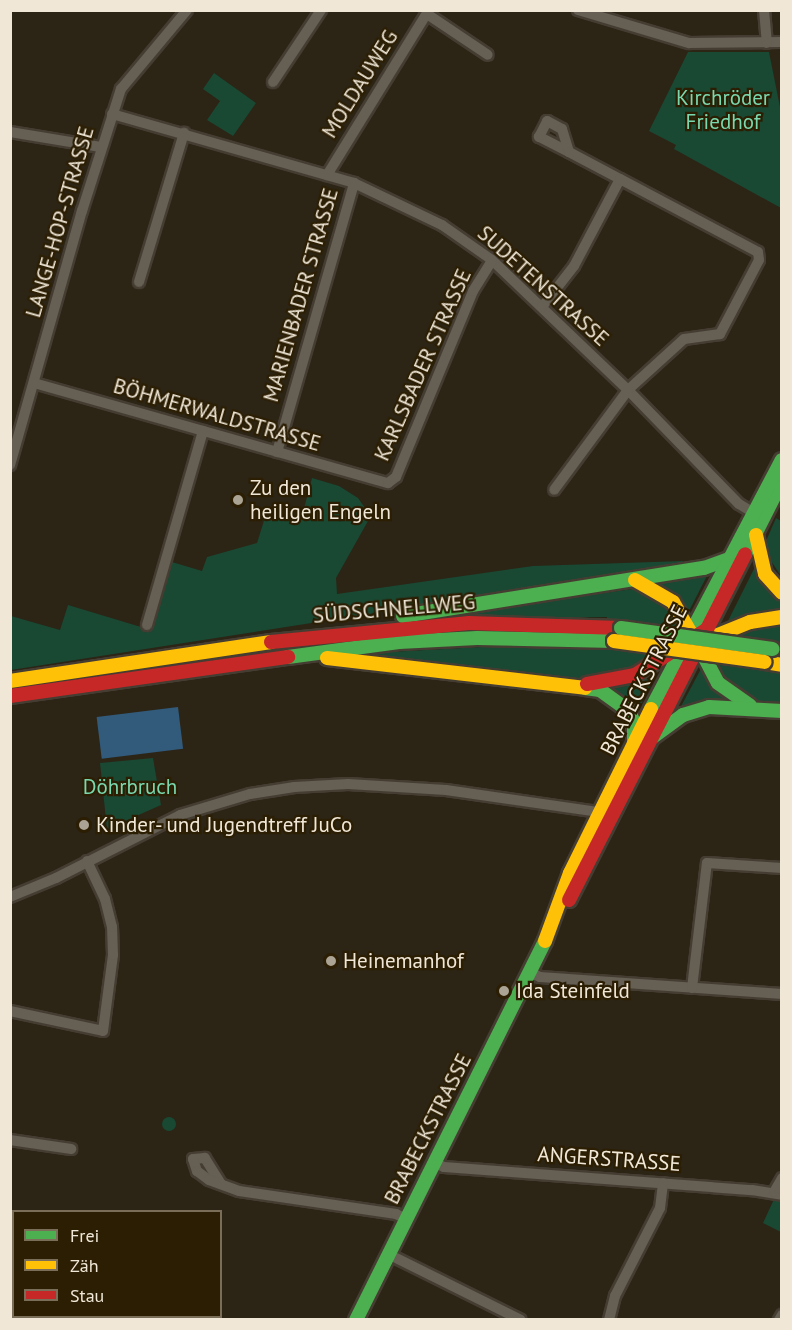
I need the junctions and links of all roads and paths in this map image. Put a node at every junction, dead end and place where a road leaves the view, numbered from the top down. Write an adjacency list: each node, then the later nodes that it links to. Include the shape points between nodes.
1 (186, 10): 10 (street, LANGE-HOP-STRASSE, via 138,64)
2 (321, 10): 9 (street)
3 (578, 10): 7 (street, via 689,43)
4 (764, 10): 7 (street)
5 (428, 12): 8 (street, MOLDAUWEG); 15 (street, MOLDAUWEG)
6 (780, 42): 7 (street)
7 (767, 43)
8 (488, 55)
9 (273, 82)
10 (112, 114): 12 (street, SUDETENSTRASSE); 13 (street, LANGE-HOP-STRASSE)
11 (10, 132): 13 (street)
12 (184, 133): 15 (street, SUDETENSTRASSE); 19 (street)
13 (102, 147): 21 (street, LANGE-HOP-STRASSE)
14 (569, 152): 16 (street)
15 (327, 175): 17 (street, SUDETENSTRASSE)
16 (620, 179): 20 (street, via 574,266); 22 (street, via 751,246 759,260 720,334 684,339)
17 (354, 183): 18 (street, SUDETENSTRASSE, via 441,225); 24 (street, MARIENBADER STRASSE)
18 (492, 260): 20 (street, SUDETENSTRASSE); 28 (street, KARLSBADER STRASSE, via 473,291 396,477)
19 (139, 282)
20 (542, 307): 22 (street, SUDETENSTRASSE)
21 (34, 383): 23 (street, BÖHMERWALDSTRASSE); 26 (street, LANGE-HOP-STRASSE)
22 (628, 390): 29 (street); 30 (street, SUDETENSTRASSE, via 739,504)
23 (203, 431): 24 (street, BÖHMERWALDSTRASSE); 36 (street)
24 (277, 452): 28 (street, BÖHMERWALDSTRASSE)
25 (782, 459): 30 (main road, BRABECKSTRASSE)
26 (10, 465)
27 (782, 481): 30 (main road, BRABECKSTRASSE)
28 (388, 483)
29 (554, 490)
30 (758, 516): 31 (main road, BRABECKSTRASSE); 32 (main road, BRABECKSTRASSE)
31 (756, 535): 34 (main road, via 765,574); 38 (main road, BRABECKSTRASSE)
32 (729, 559): 33 (main road, via 704,568); 38 (main road, BRABECKSTRASSE)
33 (635, 580): 37 (main road, via 381,620); 38 (main road, via 665,594)
34 (782, 593)
35 (782, 617): 38 (main road, via 750,622)
36 (147, 625)
37 (325, 634): 39 (main road, SÜDSCHNELLWEG, bridge, via 469,622 621,628); 42 (main road, SÜDSCHNELLWEG)
38 (695, 641): 43 (main road, via 635,675); 45 (main road, via 718,683 742,702); 47 (main road, BRABECKSTRASSE); 48 (main road, BRABECKSTRASSE, via 675,660)
39 (777, 650)
40 (283, 656): 41 (main road, SÜDSCHNELLWEG, bridge, via 399,642 477,638 614,642); 43 (main road); 44 (main road, SÜDSCHNELLWEG)
41 (782, 665)
42 (10, 681)
43 (567, 686): 48 (main road, via 600,690 621,702 634,723)
44 (10, 696)
45 (761, 708): 46 (main road); 47 (main road, via 696,710)
46 (782, 711)
47 (650, 739): 49 (main road, BRABECKSTRASSE)
48 (634, 745): 49 (main road, BRABECKSTRASSE)
49 (607, 813): 50 (street, via 446,790 348,784 294,787 250,794 180,814); 53 (main road, BRABECKSTRASSE)
50 (87, 861): 52 (street); 56 (street, via 105,899 112,927 113,955 103,1030)
51 (782, 868): 54 (street, via 707,862)
52 (10, 897)
53 (530, 972): 54 (street, via 540,977); 59 (main road, BRABECKSTRASSE)
54 (692, 988): 55 (street)
55 (782, 994)
56 (10, 1011)
57 (10, 1140): 58 (street)
58 (71, 1149)
59 (434, 1162): 61 (street, ANGERSTRASSE, via 444,1167); 64 (main road, BRABECKSTRASSE)
60 (782, 1178): 63 (street)
61 (663, 1183): 63 (street, ANGERSTRASSE); 69 (street, via 660,1208 615,1296)
62 (221, 1184): 64 (street, via 239,1191 396,1214)
63 (778, 1194)
64 (406, 1219): 65 (main road, BRABECKSTRASSE)
65 (388, 1254): 67 (main road, BRABECKSTRASSE); 68 (street)
66 (782, 1315): 70 (street)
67 (356, 1320)
68 (521, 1320)
69 (609, 1320)
70 (779, 1320)

